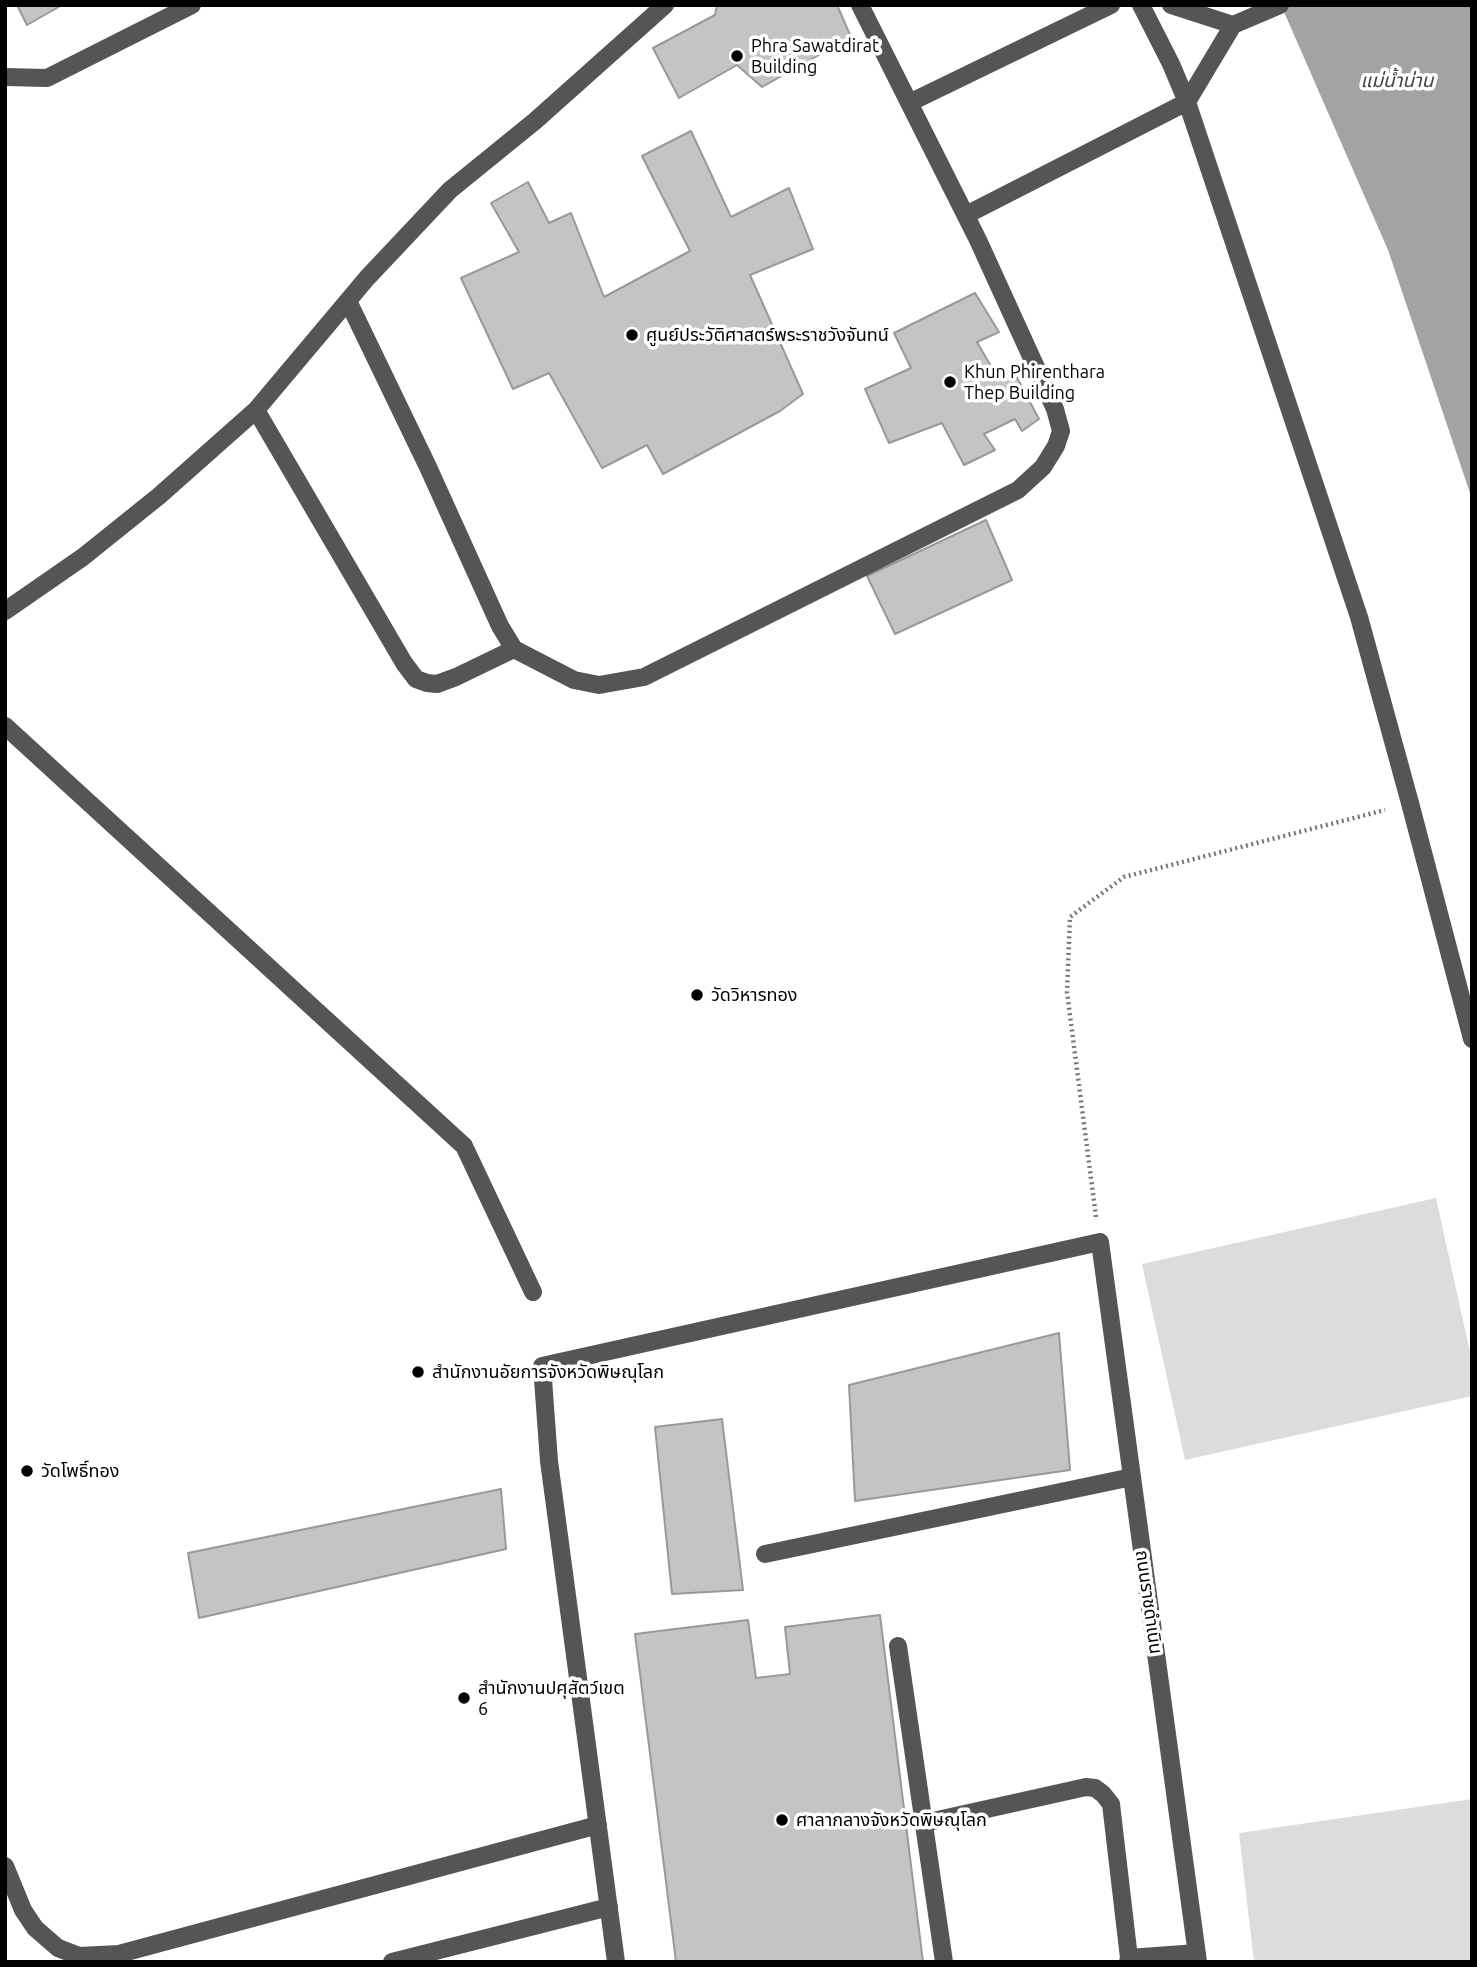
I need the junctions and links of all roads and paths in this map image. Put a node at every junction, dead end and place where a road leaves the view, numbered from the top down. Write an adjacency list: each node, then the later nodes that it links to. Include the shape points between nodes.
1 (192, 5): 9 (street, via 47,78)
2 (665, 5): 13 (street, via 450,190)
3 (860, 5): 10 (street)
4 (1111, 5): 10 (street)
5 (1141, 5): 11 (street)
6 (1171, 5): 8 (street)
7 (1280, 5): 8 (street)
8 (1233, 25): 11 (street)
9 (5, 77)
10 (909, 103): 12 (street)
11 (1187, 103): 12 (street); 18 (street, via 1359,617)
12 (966, 215): 16 (street, via 1055,409 1060,431 1056,446 1030,481 988,507 644,677 599,685 574,680)
13 (348, 301): 14 (street); 16 (street)
14 (256, 410): 15 (street, via 83,557); 16 (street, via 416,678 437,684)
15 (5, 611)
16 (514, 649)
17 (5, 726): 21 (street, via 464,1146)
18 (1410, 803): 19 (street); 20 (path, via 1124,877 1070,917 1067,992)
19 (1472, 1039)
20 (1100, 1242): 22 (street, ถนนราชดำเนิน); 26 (street, via 542,1366 550,1461)
21 (533, 1292)
22 (1132, 1477): 23 (street); 29 (street, ถนนราชดำเนิน)
23 (765, 1555)
24 (898, 1646): 25 (street)
25 (924, 1823): 30 (street, via 1095,1788 1111,1804); 33 (street)
26 (598, 1825): 27 (street, via 120,1954 79,1956 58,1948 23,1910); 28 (street)
27 (5, 1866)
28 (609, 1906): 31 (street); 32 (street)
29 (1198, 1957): 30 (street)
30 (1129, 1960)
31 (392, 1962)
32 (616, 1962)
33 (943, 1962)

